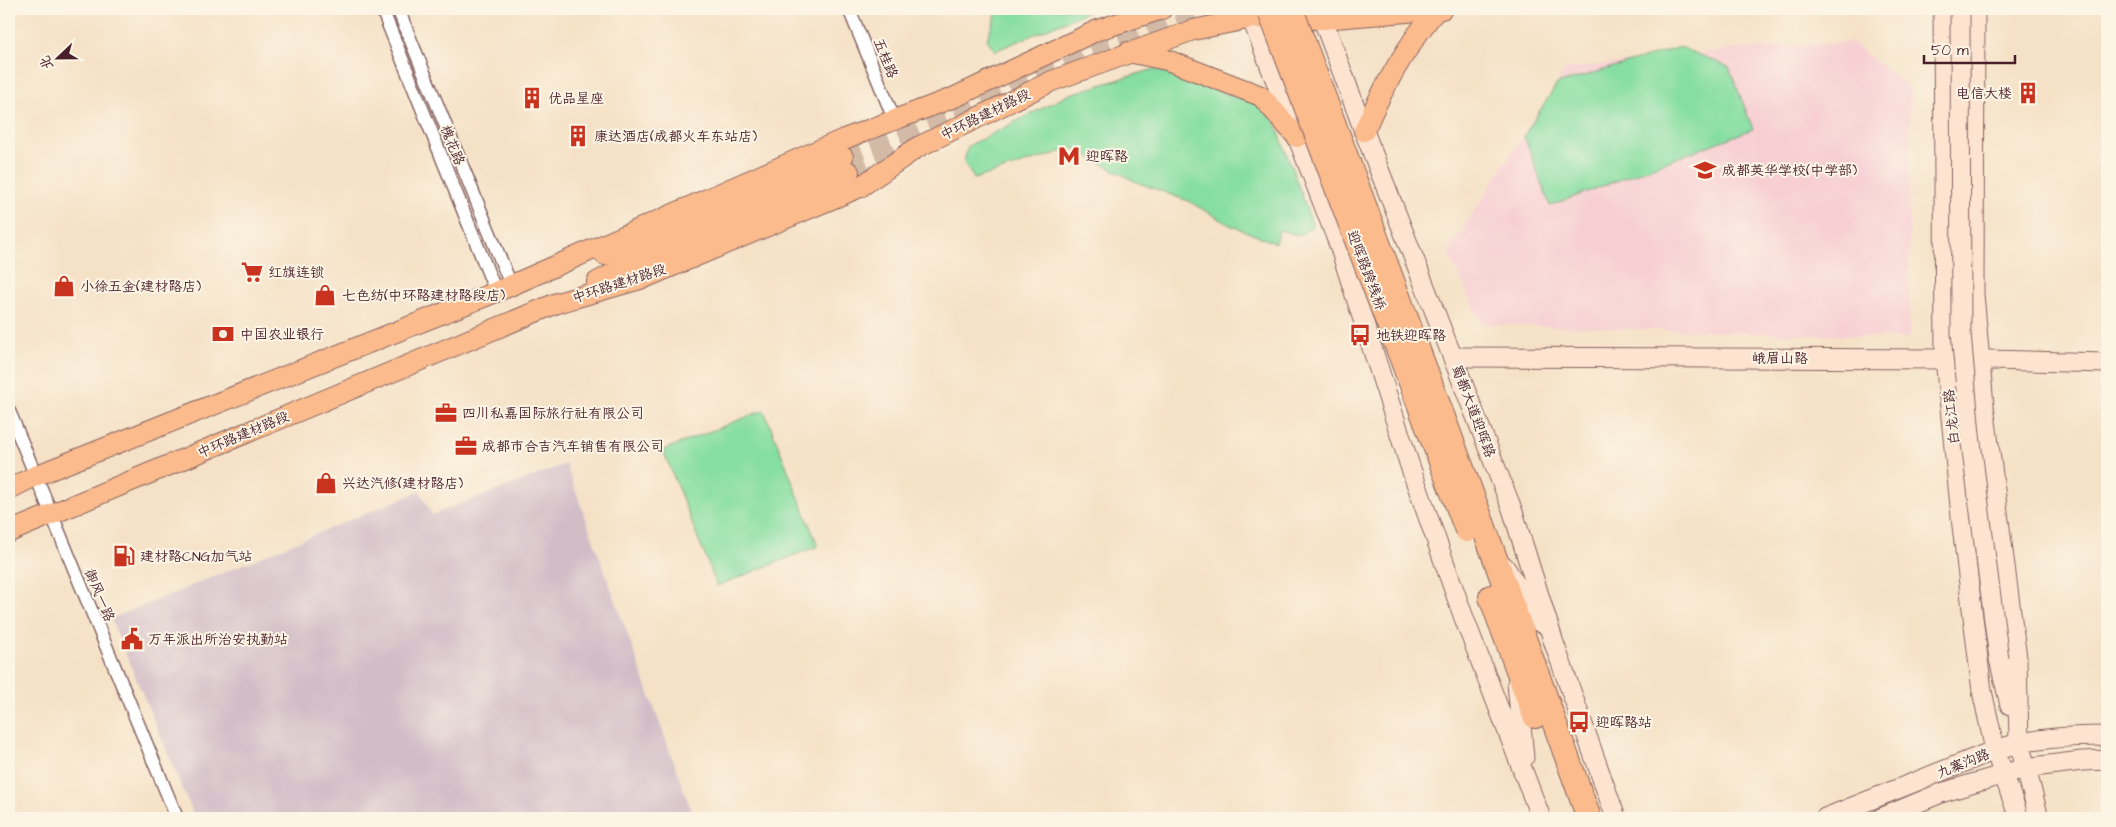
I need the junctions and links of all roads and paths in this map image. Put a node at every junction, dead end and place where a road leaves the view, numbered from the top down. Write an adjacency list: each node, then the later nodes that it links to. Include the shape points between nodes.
1 (382, 9): 22 (street, 槐花路)
2 (398, 9): 22 (street, 槐花路)
3 (850, 9): 16 (street, 五桂路)
4 (1121, 9): 14 (main road)
5 (1162, 9): 14 (main road, 中环路建材路段)
6 (1291, 9): 33 (highway, 迎晖路跨线桥, bridge)
7 (1437, 9): 8 (main road, 中环路建材路段); 13 (main road, 中环路建材路段); 17 (main road, via 1415,35 1378,98)
8 (1442, 9)
9 (1943, 9): 25 (street, 白龙江路)
10 (1960, 9): 37 (street, bridge, via 1961,333 1970,435 1999,659)
11 (1975, 9): 26 (street, via 1974,294)
12 (1256, 12): 13 (main road, 中环路建材路段); 15 (main road, 中环路建材路段); 18 (street); 33 (highway, 迎晖路跨线桥, bridge)
13 (1321, 14): 17 (street, 蜀都大道迎晖路)
14 (1098, 30): 16 (main road, 中环路建材路段, via 955,97)
15 (1128, 52): 18 (main road, via 1167,60 1260,96); 23 (main road, 中环路建材路段, via 1052,81 918,147 860,187 644,278)
16 (894, 119): 21 (main road, 中环路建材路段)
17 (1364, 131): 19 (street, 蜀都大道迎晖路)
18 (1297, 138): 20 (street)
19 (1400, 220): 20 (street, via 1377,201 1358,204 1343,215); 24 (street, 蜀都大道迎晖路)
20 (1339, 245): 42 (street, via 1464,618)
21 (544, 272): 22 (main road, 中环路建材路段); 23 (main road, via 630,248 846,165 636,262)
22 (503, 289): 29 (main road, 中环路建材路段)
23 (557, 303): 31 (main road, 中环路建材路段)
24 (1453, 357): 25 (street, 峨眉山路); 34 (street, 蜀都大道迎晖路, via 1512,509)
25 (1945, 359): 26 (street, 峨眉山路); 38 (street, 白龙江路, via 1982,691)
26 (1980, 360): 27 (street, 峨眉山路); 37 (street, via 2017,658)
27 (2107, 363)
28 (9, 411): 29 (street, 御风一路)
29 (35, 476): 30 (main road, 中环路建材路段); 31 (street, 御风一路)
30 (9, 489)
31 (50, 514): 32 (main road, 中环路建材路段); 43 (street, 御风一路)
32 (9, 532)
33 (1480, 532): 34 (street); 35 (highway); 46 (highway)
34 (1554, 643): 47 (street, 蜀都大道迎晖路)
35 (1515, 664): 42 (street); 45 (highway)
36 (2107, 736): 37 (street, 九寨沟路)
37 (2019, 742): 38 (street, 九寨沟路); 40 (street)
38 (1995, 750): 41 (street, 白龙江路); 48 (street, 九寨沟路)
39 (2107, 760): 40 (street, 九寨沟路)
40 (2025, 768): 41 (street, 九寨沟路); 51 (street)
41 (2003, 774): 49 (street, 九寨沟路, via 1941,793); 50 (street, 白龙江路)
42 (1527, 782): 44 (street)
43 (178, 818)
44 (1541, 818)
45 (1574, 818)
46 (1590, 818)
47 (1616, 818)
48 (1825, 818)
49 (1881, 818)
50 (2019, 818)
51 (2039, 818)

